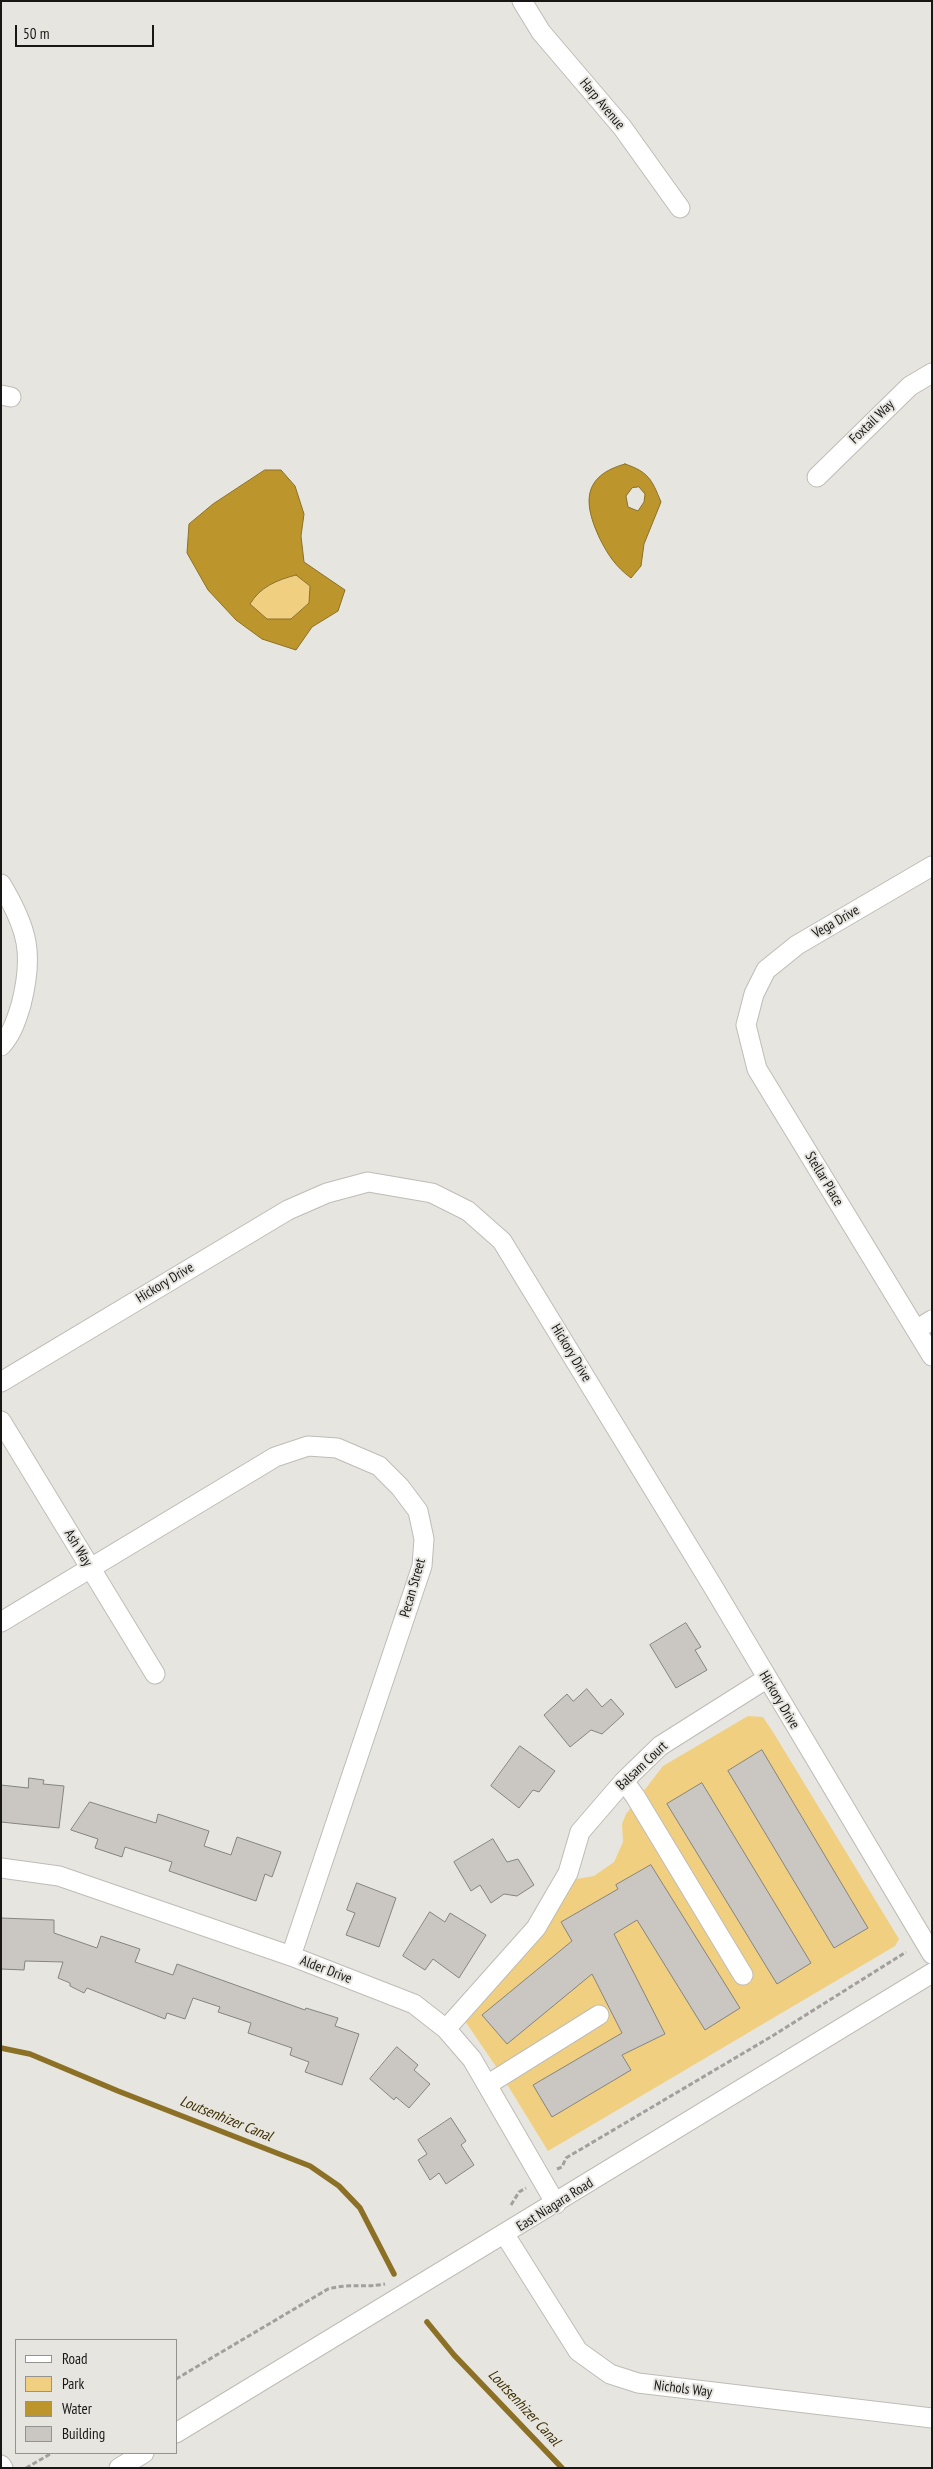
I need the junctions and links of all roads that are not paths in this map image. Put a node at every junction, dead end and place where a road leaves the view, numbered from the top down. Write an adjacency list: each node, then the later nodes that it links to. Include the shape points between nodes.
1 (522, 1): 2 (street, Harp Avenue, via 540,32 622,127)
2 (680, 208)
3 (932, 373): 4 (street, Foxtail Way, via 910,386)
4 (817, 477)
5 (932, 866): 7 (street, Vega Drive, via 797,945 766,970)
6 (1, 884): 8 (street, via 25,931 29,969 11,1036)
7 (754, 994): 9 (street, Stellar Place, via 746,1025 757,1068)
8 (1, 1046)
9 (924, 1325): 10 (street, Stellar Place)
10 (932, 1356)
11 (1, 1382): 16 (street, Hickory Drive, via 288,1210 327,1192 368,1182 432,1193 468,1211 502,1241)
12 (1, 1421): 13 (street, Ash Way)
13 (90, 1568): 14 (street, Pecan Street); 15 (street, Ash Way); 20 (street, Pecan Street, via 275,1457 308,1446 337,1448 379,1466 418,1511 424,1539 422,1566)
14 (1, 1622)
15 (155, 1674)
16 (766, 1679): 17 (street, Balsam Court, via 660,1746); 19 (street, Hickory Drive)
17 (624, 1781): 22 (street); 24 (street, Balsam Court, via 580,1832 568,1873 536,1928)
18 (1, 1868): 20 (street, Alder Drive, via 59,1876)
19 (932, 1954)
20 (291, 1956): 24 (street, Alder Drive, via 414,2004)
21 (932, 1973): 26 (street, East Niagara Road)
22 (743, 1975)
23 (599, 2015): 25 (street)
24 (446, 2029): 25 (street, Alder Drive, via 472,2059)
25 (487, 2085): 26 (street, Alder Drive)
26 (556, 2204): 27 (street, East Niagara Road)
27 (505, 2235): 28 (street, Nichols Way, via 578,2351 610,2374 638,2384); 29 (street, East Niagara Road)
28 (932, 2418)
29 (178, 2432)
30 (142, 2454): 31 (street)
31 (119, 2468)

